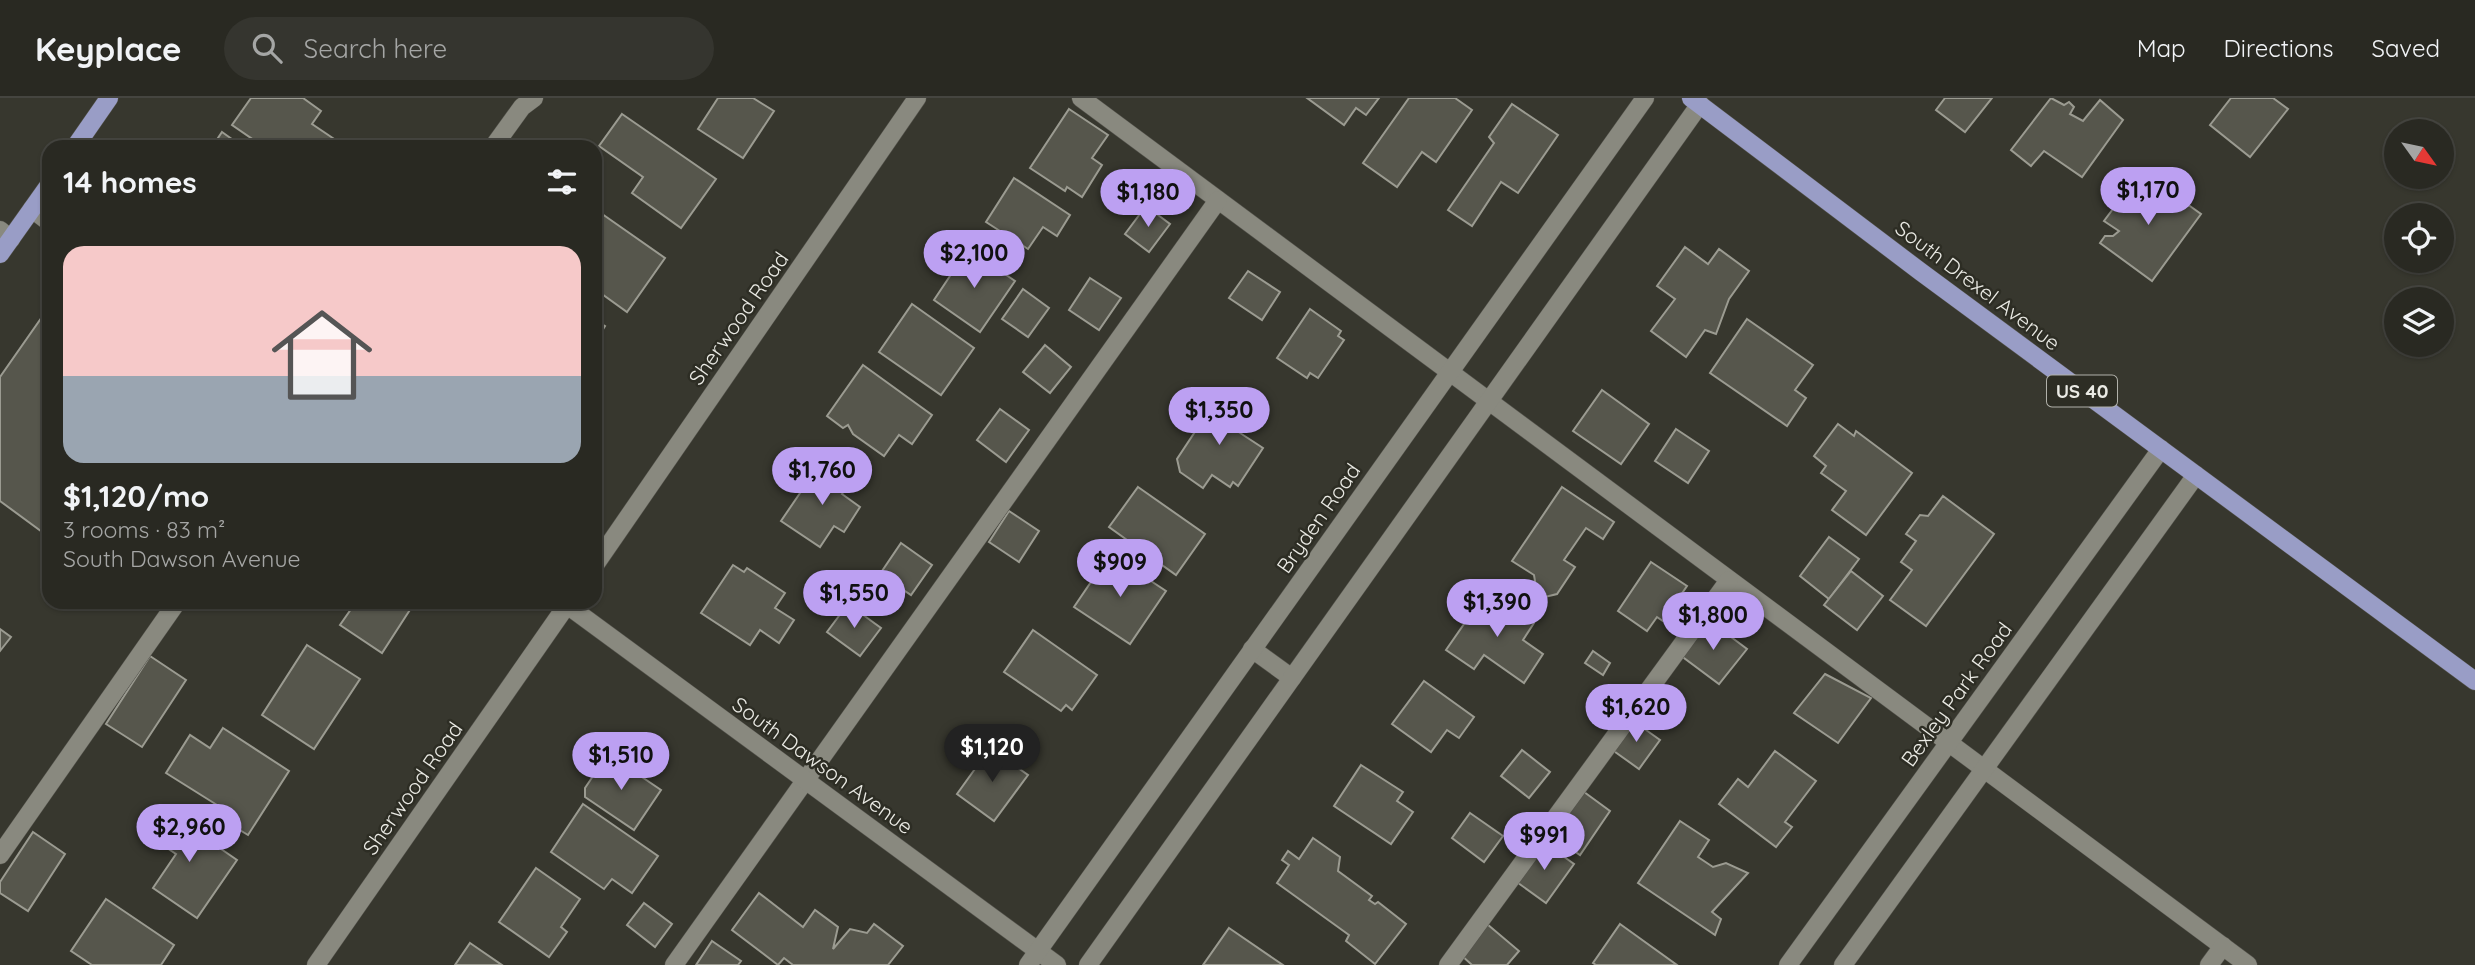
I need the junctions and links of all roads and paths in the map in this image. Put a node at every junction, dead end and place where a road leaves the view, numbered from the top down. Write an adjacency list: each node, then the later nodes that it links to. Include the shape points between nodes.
1 (109, 98): 7 (main road)
2 (534, 98): 8 (street)
3 (918, 98): 18 (street, Sherwood Road)
4 (1081, 98): 10 (street)
5 (1644, 98): 14 (street, Bryden Road)
6 (1696, 101): 15 (street); 16 (main road, South Drexel Avenue / US 40)
7 (80, 140)
8 (498, 140)
9 (42, 195): 11 (main road)
10 (1218, 200): 14 (street); 28 (street)
11 (32, 209): 12 (street); 13 (main road)
12 (42, 217)
13 (2, 245)
14 (1450, 372): 15 (street); 23 (street, Bryden Road)
15 (1489, 401): 19 (street); 24 (street)
16 (2161, 449): 17 (main road, South Drexel Avenue / US 40); 26 (street, Bexley Park Road)
17 (2196, 475): 25 (main road, South Drexel Avenue / US 40); 27 (street)
18 (602, 555)
19 (1729, 580): 26 (street); 36 (street)
20 (172, 609): 29 (street)
21 (562, 609): 32 (street, Sherwood Road)
22 (574, 609): 28 (street, South Dawson Avenue)
23 (1252, 649): 24 (street); 31 (street, Bryden Road)
24 (1292, 678): 35 (street)
25 (2475, 681)
26 (1948, 742): 27 (street); 37 (street, Bexley Park Road)
27 (1985, 769): 30 (street); 38 (street)
28 (805, 779): 31 (street, South Dawson Avenue); 33 (street)
29 (0, 855)
30 (2223, 946): 39 (street); 40 (street)
31 (1033, 958): 34 (street, South Dawson Avenue)
32 (316, 965)
33 (674, 965)
34 (1057, 965)
35 (1088, 965)
36 (1448, 965)
37 (1787, 965)
38 (1843, 965)
39 (2209, 965)
40 (2248, 965)

